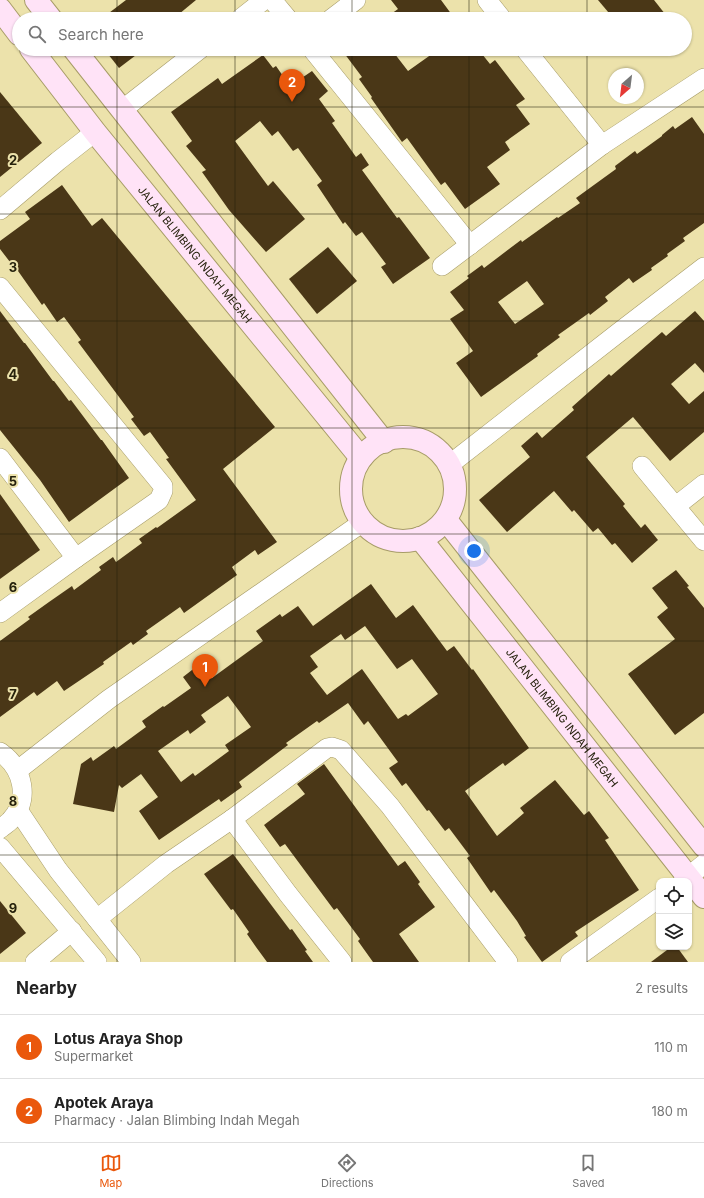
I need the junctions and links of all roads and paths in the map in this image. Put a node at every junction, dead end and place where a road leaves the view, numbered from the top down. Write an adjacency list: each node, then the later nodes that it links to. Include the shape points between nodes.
1 (36, 0): 7 (street)
2 (264, 0): 8 (street)
3 (272, 0): 9 (street)
4 (356, 0): 10 (street)
5 (487, 0): 11 (street)
6 (0, 9): 12 (street)
7 (45, 12)
8 (249, 12)
9 (282, 12)
10 (340, 12)
11 (496, 12)
12 (12, 25)
13 (36, 56): 20 (street, JALAN BLIMBING INDAH MEGAH)
14 (80, 56): 19 (street)
15 (191, 56): 19 (street)
16 (318, 56): 23 (street)
17 (531, 56): 21 (street)
18 (704, 78): 21 (street)
19 (122, 110): 27 (street)
20 (95, 132): 22 (street); 29 (street, JALAN BLIMBING INDAH MEGAH)
21 (602, 146): 23 (street)
22 (0, 210)
23 (470, 245): 24 (street)
24 (442, 266)
25 (703, 270): 30 (street)
26 (0, 287): 38 (street, via 163,486 159,500)
27 (384, 442): 29 (street, via 373,446); 30 (street, via 406,437 424,441 439,451)
28 (0, 458): 38 (street)
29 (361, 458): 35 (street, via 353,473 351,490 354,507)
30 (449, 465): 34 (street, via 455,493)
31 (642, 466): 33 (street)
32 (704, 484): 33 (street)
33 (676, 506): 37 (street)
34 (446, 520): 36 (street, via 437,530); 45 (street)
35 (362, 522): 36 (street, via 385,538 412,541); 41 (street, via 109,699)
36 (420, 538): 47 (street, JALAN BLIMBING INDAH MEGAH)
37 (704, 541)
38 (76, 558): 39 (street)
39 (0, 613)
40 (0, 752): 41 (street)
41 (18, 770): 42 (street, via 22,783 22,797)
42 (18, 810): 44 (street); 50 (street, via 58,870)
43 (232, 819): 50 (street, via 166,864); 52 (street, via 328,748 341,750 390,806); 56 (street)
44 (0, 829)
45 (704, 846)
46 (0, 847): 51 (street)
47 (692, 874): 48 (street, JALAN BLIMBING INDAH MEGAH)
48 (704, 897)
49 (656, 900): 57 (street)
50 (97, 919): 55 (street)
51 (72, 931): 53 (street); 54 (street)
52 (500, 960)
53 (35, 962)
54 (98, 962)
55 (131, 962)
56 (342, 962)
57 (570, 962)

